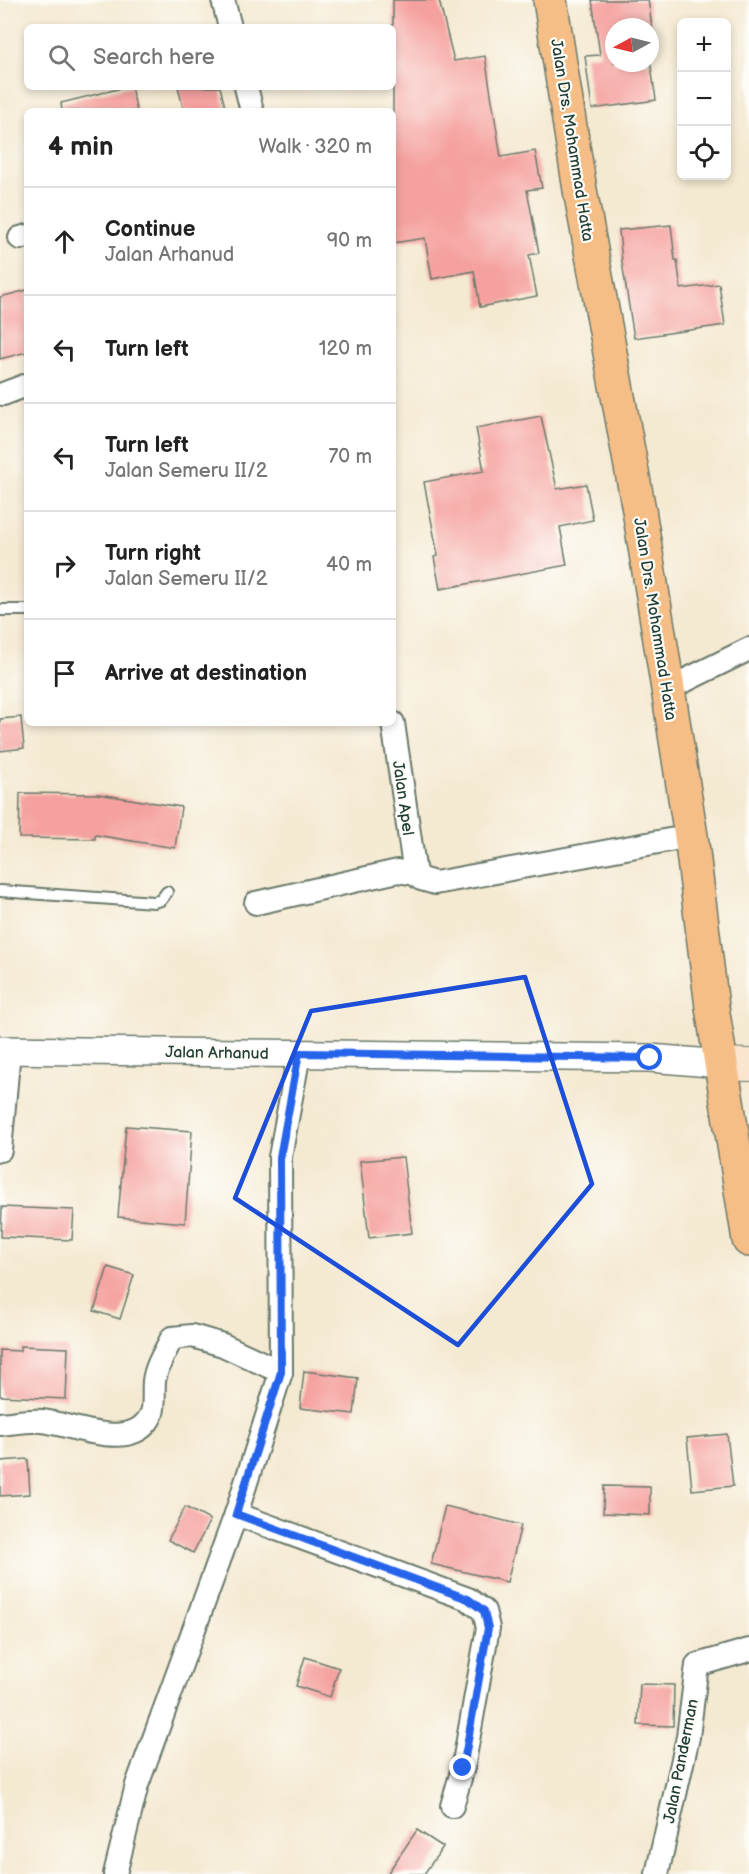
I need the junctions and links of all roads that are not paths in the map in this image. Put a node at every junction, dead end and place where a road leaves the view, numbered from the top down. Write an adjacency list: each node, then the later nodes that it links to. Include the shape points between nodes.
1 (223, 0): 3 (street)
2 (550, 0): 11 (main road, Jalan Drs. Mohammad Hatta)
3 (229, 24)
4 (247, 90): 5 (street)
5 (251, 108)
6 (24, 386): 7 (street)
7 (3, 394)
8 (0, 610): 9 (lane)
9 (24, 610)
10 (749, 649): 11 (street)
11 (668, 689): 13 (main road, Jalan Drs. Mohammad Hatta)
12 (393, 726): 14 (street, Jalan Apel)
13 (691, 836): 14 (street, via 435,883); 20 (main road, Jalan Drs. Mohammad Hatta, via 712,1007)
14 (414, 873): 17 (street, via 398,871)
15 (0, 891): 16 (lane, via 154,902)
16 (168, 892)
17 (256, 903)
18 (4, 1050): 19 (street, Jalan Arhanud); 21 (street)
19 (299, 1053): 20 (street, Jalan Arhanud, via 650,1058); 23 (street, via 280,1157)
20 (735, 1064): 22 (main road, Jalan Drs. Mohammad Hatta)
21 (0, 1150)
22 (749, 1240)
23 (281, 1372): 24 (street, via 192,1336 172,1338 155,1379 152,1412 136,1432 104,1434 40,1421); 25 (street)
24 (0, 1424)
25 (236, 1514): 27 (street, via 468,1599 484,1611 488,1628 480,1679); 28 (street, via 137,1785)
26 (749, 1650): 29 (street, Jalan Panderman, via 697,1665 688,1737)
27 (452, 1806)
28 (115, 1874)
29 (657, 1874)

